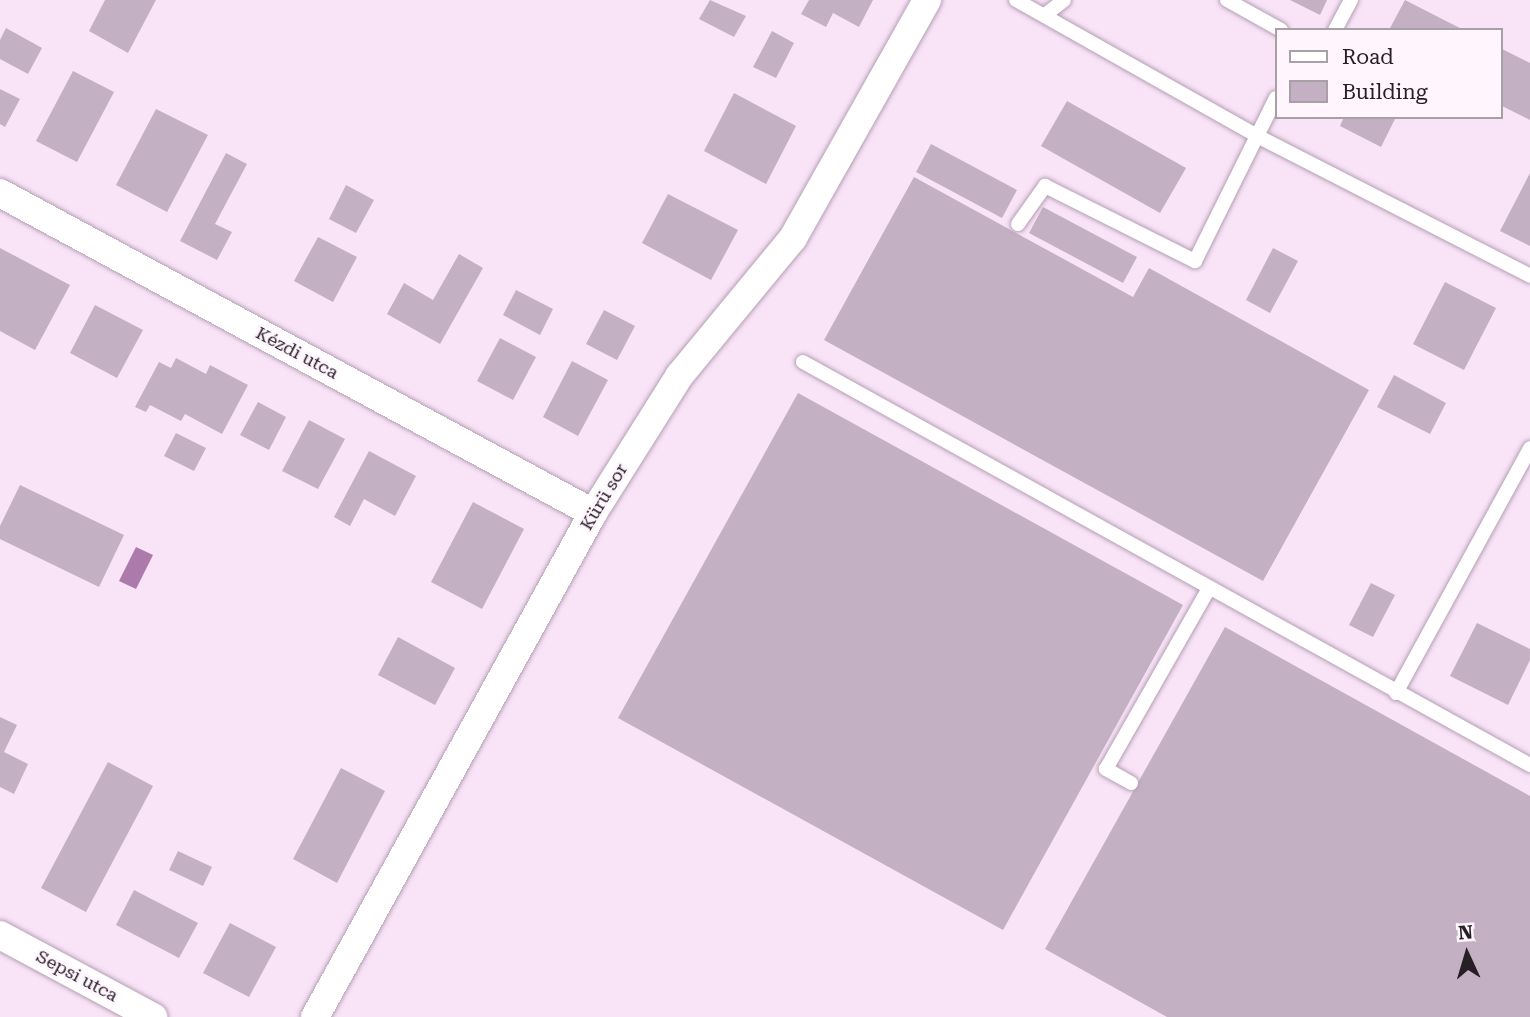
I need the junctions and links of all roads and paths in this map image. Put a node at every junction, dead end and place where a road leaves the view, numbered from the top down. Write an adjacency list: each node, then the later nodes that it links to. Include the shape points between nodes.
1 (926, 0): 16 (street, Kürü sor, via 793,238 680,375)
2 (1016, 0): 6 (lane)
3 (1064, 0): 6 (lane)
4 (1227, 0): 7 (lane)
5 (1351, 0): 8 (lane)
6 (1045, 15): 10 (lane)
7 (1277, 28)
8 (1336, 28)
9 (1274, 102): 10 (lane)
10 (1257, 136): 12 (lane, via 1195,261 1045,186); 13 (lane)
11 (0, 192): 16 (street, Kézdi utca)
12 (1018, 224)
13 (1530, 276)
14 (803, 362): 17 (lane)
15 (1530, 448): 18 (lane)
16 (593, 513): 23 (street, Kürü sor)
17 (1209, 590): 18 (lane); 20 (lane, via 1106,769)
18 (1396, 693): 19 (lane)
19 (1530, 765)
20 (1131, 783)
21 (0, 935): 22 (street, Sepsi utca)
22 (153, 1017)
23 (316, 1017)

